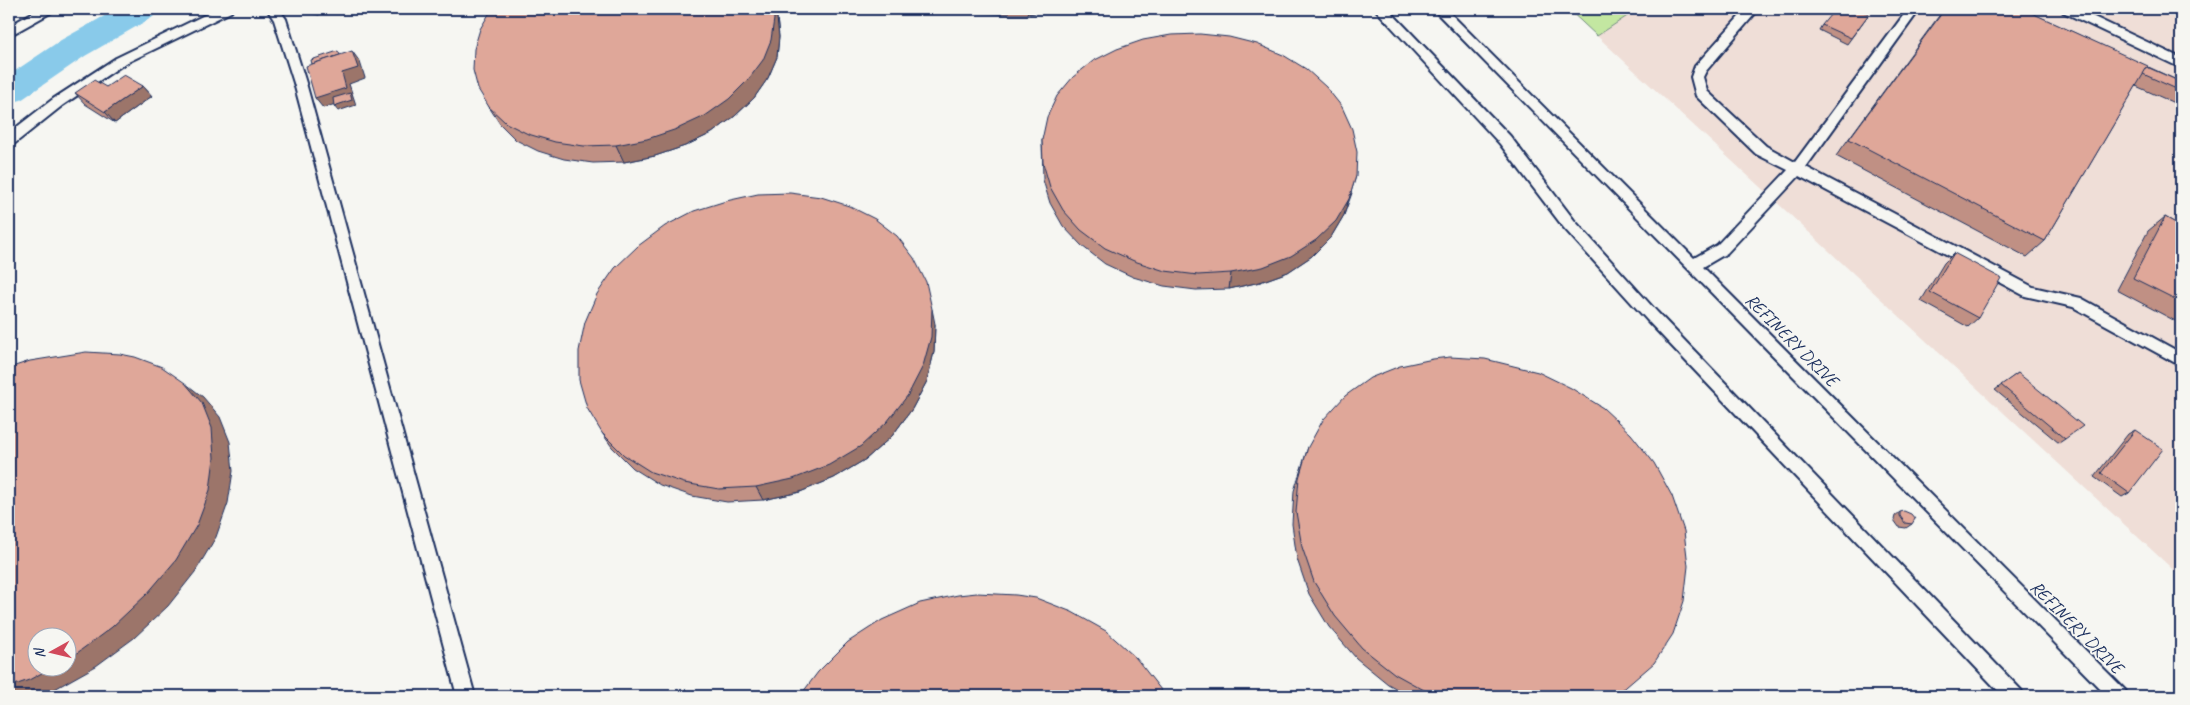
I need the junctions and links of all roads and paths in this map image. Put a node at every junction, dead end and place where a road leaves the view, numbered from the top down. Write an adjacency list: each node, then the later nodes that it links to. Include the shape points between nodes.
1 (48, 9): 9 (lane)
2 (227, 9): 11 (lane, via 120,61)
3 (273, 9): 15 (lane, via 280,18 300,83)
4 (1381, 9): 16 (lane, via 1505,140 1569,224 1652,316)
5 (1439, 9): 13 (lane, REFINERY DRIVE)
6 (1753, 9): 12 (lane, via 1700,69 1697,85 1706,100 1761,150)
7 (1914, 9): 12 (lane)
8 (2067, 9): 10 (lane)
9 (9, 32)
10 (2181, 63)
11 (9, 140)
12 (1797, 169): 13 (lane, via 1722,249); 14 (lane, via 2030,292 2076,302)
13 (1692, 266): 17 (lane, REFINERY DRIVE)
14 (2181, 360)
15 (466, 696)
16 (2015, 696)
17 (2119, 696)

